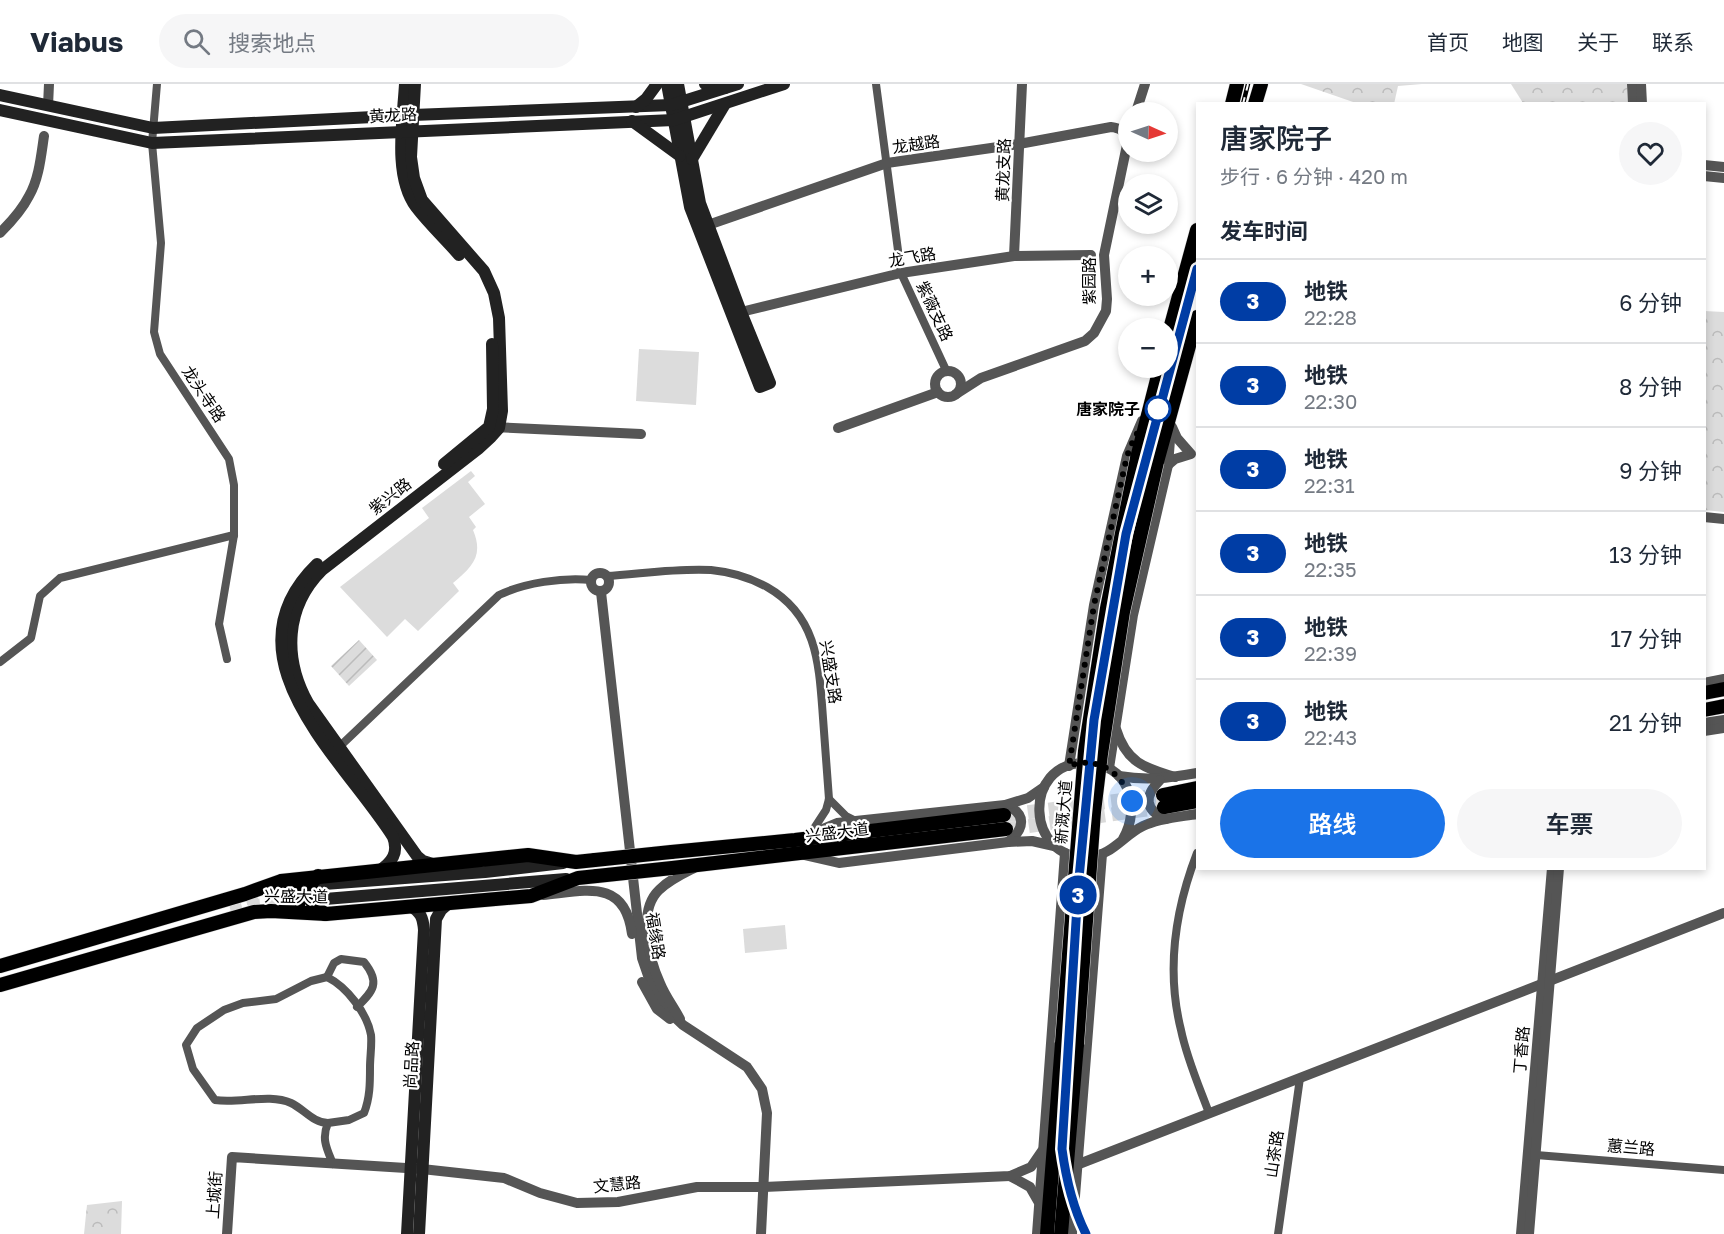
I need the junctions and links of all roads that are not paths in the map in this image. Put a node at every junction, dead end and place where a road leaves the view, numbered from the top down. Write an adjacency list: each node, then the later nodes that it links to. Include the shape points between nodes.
1 (49, 84): 27 (street)
2 (157, 84): 37 (street, 龙头寺路)
3 (405, 84): 31 (main road)
4 (415, 84): 19 (main road)
5 (657, 84): 28 (main road)
6 (667, 84): 25 (main road)
7 (678, 84): 25 (main road)
8 (705, 84): 17 (main road)
9 (784, 84): 26 (main road, 黄龙路)
10 (876, 84): 44 (street, 紫薇支路)
11 (1022, 84): 41 (street, 黄龙支路)
12 (1145, 84): 20 (street)
13 (1237, 84): 21 (main road)
14 (1261, 84): 22 (main road)
15 (1632, 84): 23 (street)
16 (1641, 84): 24 (street)
17 (732, 86): 25 (main road, 黄龙路)
18 (0, 95): 27 (main road, 黄龙路)
19 (414, 97): 30 (main road); 31 (main road)
20 (1139, 102)
21 (1232, 102)
22 (1256, 102)
23 (1633, 102)
24 (1642, 102)
25 (677, 104): 28 (main road, 黄龙路); 33 (main road)
26 (725, 104): 33 (main road, 黄龙路); 42 (main road)
27 (48, 106): 37 (main road, 黄龙路)
28 (636, 107): 30 (main road, 黄龙路)
29 (0, 110): 32 (main road, 黄龙路)
30 (431, 114): 31 (main road, 黄龙路)
31 (408, 115): 37 (main road, 黄龙路); 38 (main road)
32 (34, 118): 35 (main road, 黄龙路); 39 (street)
33 (680, 119): 34 (main road, 黄龙路); 42 (main road)
34 (632, 122): 38 (main road, 黄龙路); 42 (main road)
35 (60, 123): 39 (street); 40 (main road, 黄龙路)
36 (1118, 128): 41 (street, 龙越路)
37 (153, 129): 40 (street, 龙头寺路)
38 (408, 131): 40 (main road, 黄龙路); 69 (main road, via 414,178 422,200 484,271 494,292 499,318 502,411)
39 (44, 136): 50 (street, via 30,195)
40 (152, 143): 76 (street, 龙头寺路, via 161,243 154,332 160,354 229,459 234,484)
41 (1019, 144): 44 (street, 龙越路); 54 (street, 黄龙支路)
42 (686, 158): 49 (main road); 57 (main road, via 690,207 765,385)
43 (1123, 162): 52 (street, 紫园路)
44 (887, 163): 49 (street, 龙越路); 56 (street, 紫薇支路)
45 (1706, 165): 46 (street)
46 (1724, 167)
47 (1706, 176): 48 (street)
48 (1724, 178)
49 (708, 225): 57 (main road)
50 (0, 233)
51 (1196, 234): 58 (main road)
52 (1107, 240): 53 (street); 55 (street, 紫园路)
53 (1091, 255): 54 (street, 龙飞路); 55 (street)
54 (1014, 256): 56 (street, 龙飞路)
55 (1104, 268): 62 (street, 紫园路, via 1106,311 1090,337)
56 (901, 273): 57 (street, 龙飞路); 60 (street, 紫薇支路)
57 (741, 312)
58 (1173, 318)
59 (1196, 320): 67 (main road, 新溉大道)
60 (946, 370): 61 (street); 64 (street, via 936,378)
61 (958, 375): 62 (street); 65 (street, via 961,387)
62 (981, 378): 65 (street)
63 (1157, 378): 66 (main road, 新溉大道)
64 (938, 392): 65 (street, via 948,397); 70 (street)
65 (956, 394)
66 (1152, 397): 88 (street, 新溉大道, via 1127,456 1094,605); 158 (main road, 新溉大道, bridge, via 1107,608 1085,752)
67 (1172, 406): 68 (street, 新溉大道); 73 (main road, 新溉大道)
68 (1171, 425): 72 (street, via 1177,438); 73 (street, 新溉大道)
69 (494, 427): 71 (street); 94 (main road, 紫兴路, via 491,438 478,449 322,570 301,598 290,640 293,667 308,703)
70 (838, 428)
71 (641, 434)
72 (1194, 454): 73 (street)
73 (1163, 464): 91 (street, 新溉大道); 159 (main road, 新溉大道, bridge, via 1123,612 1101,754)
74 (1706, 517): 75 (street)
75 (1724, 519)
76 (234, 535): 80 (street, 龙头寺路, via 219,624); 81 (street, via 60,578 40,596 31,638)
77 (606, 576): 78 (street, via 596,574); 79 (street, 福缘路, via 608,586); 103 (street, 兴盛支路, via 696,570 729,573 745,576 790,603 809,633 820,674)
78 (591, 580): 79 (street, via 592,587); 94 (street, via 536,583 499,595)
79 (601, 592): 139 (street, 福缘路, via 642,958 652,987 666,1009)
80 (227, 659)
81 (0, 662)
82 (1724, 679): 83 (street)
83 (1706, 683)
84 (1724, 689): 85 (main road)
85 (1706, 693)
86 (1724, 706): 87 (main road)
87 (1706, 710)
88 (1075, 720): 91 (street, via 1086,734 1099,736); 95 (street, 新溉大道)
89 (1724, 720): 90 (street)
90 (1706, 723)
91 (1114, 726): 96 (street, 新溉大道); 99 (street, via 1121,746 1134,760 1150,770)
92 (1724, 728): 93 (street)
93 (1706, 731)
94 (336, 750): 117 (main road, 紫兴路, via 417,856); 121 (main road, 紫兴路, via 396,844 395,855)
95 (1069, 766): 96 (street, via 1094,763); 101 (street, via 1052,776)
96 (1109, 768): 98 (street)
97 (1196, 773): 99 (street)
98 (1119, 776): 100 (street); 110 (street, via 1132,801 1129,828)
99 (1175, 777): 100 (street)
100 (1160, 780): 105 (street, via 1152,788 1149,807 1157,815)
101 (1044, 787): 108 (street, via 1028,798); 111 (street, via 1038,802 1039,818)
102 (1196, 789): 105 (main road)
103 (829, 799): 107 (street); 109 (street, via 824,815)
104 (1196, 801): 105 (main road)
105 (1164, 807): 106 (street); 110 (street)
106 (1196, 814)
107 (856, 821): 108 (street); 109 (street, via 837,823)
108 (1006, 823): 111 (street, via 1032,841); 112 (main road, 兴盛大道); 112 (street, via 839,863)
109 (810, 834): 112 (street)
110 (1123, 839): 114 (street)
111 (1054, 846): 113 (street)
112 (795, 847): 116 (main road, 兴盛大道, bridge, via 671,852); 118 (main road, 兴盛大道)
113 (1065, 853): 114 (street, via 1090,857); 127 (street, 新溉大道)
114 (1102, 854): 129 (street)
115 (1196, 856): 141 (street, via 1182,896 1173,968 1180,1029)
116 (576, 862): 117 (main road, 兴盛大道, via 528,855); 123 (main road, via 485,872)
117 (437, 865): 121 (main road, 兴盛大道)
118 (699, 865): 122 (main road, 兴盛大道, bridge); 139 (street, via 657,891 646,919 660,984)
119 (1552, 870): 136 (street, 丁香路)
120 (1559, 870): 136 (street, 丁香路)
121 (379, 871): 123 (main road, 兴盛大道)
122 (578, 878): 125 (main road, 兴盛大道); 126 (main road)
123 (321, 880): 124 (main road, 兴盛大道); 133 (main road, via 309,888 310,896 312,903)
124 (281, 881): 131 (main road, via 296,886 301,900 293,908); 134 (main road, 兴盛大道)
125 (531, 896): 128 (main road, 兴盛大道); 139 (street, via 595,890 612,895 625,907 631,922 636,961 648,996 657,1010)
126 (325, 898)
127 (1061, 902): 129 (street, via 1075,886 1094,892); 143 (street, 新溉大道)
128 (450, 903): 130 (main road, 兴盛大道); 148 (main road, 尚品路, via 436,919)
129 (1099, 903): 147 (street)
130 (410, 906): 133 (main road, 兴盛大道); 148 (main road, 尚品路, via 423,919 424,930)
131 (271, 911): 133 (main road, 兴盛大道); 137 (main road, 兴盛大道, via 238,916)
132 (1724, 913): 136 (street)
133 (326, 914)
134 (0, 966)
135 (327, 977): 138 (street, via 339,983); 138 (street, via 334,963 341,959 364,962 374,984 372,992); 142 (street, via 276,999 224,1010 197,1028 186,1045 193,1069 215,1100 283,1101)
136 (1546, 982): 140 (street); 144 (street, 丁香路); 162 (street, 丁香路)
137 (0, 985)
138 (357, 1007): 142 (street, via 371,1035 368,1103 364,1113)
139 (683, 1025): 151 (street, 福缘路, via 747,1067 758,1081 767,1113)
140 (1299, 1078): 141 (street); 161 (street, 山茶路)
141 (1209, 1113): 147 (street)
142 (328, 1123): 146 (street, via 324,1133)
143 (1042, 1151): 150 (street, via 1031,1167); 152 (street, 新溉大道)
144 (1536, 1155): 149 (street, 蕙兰路); 163 (street, 丁香路)
145 (232, 1157): 146 (street, 文慧路); 153 (street, 上城街)
146 (333, 1164): 148 (street, 文慧路)
147 (1079, 1164): 160 (street)
148 (416, 1169): 151 (street, 文慧路, via 504,1178 577,1203 618,1202 697,1188); 154 (main road, 尚品路); 155 (main road, 尚品路)
149 (1724, 1170)
150 (1010, 1176): 151 (street, 文慧路); 152 (street, via 1030,1187)
151 (764, 1187): 156 (street, 福缘路)
152 (1039, 1202): 157 (street, 新溉大道)
153 (227, 1234)
154 (407, 1234)
155 (419, 1234)
156 (761, 1234)
157 (1036, 1234)
158 (1047, 1234)
159 (1061, 1234)
160 (1072, 1234)
161 (1278, 1234)
162 (1521, 1234)
163 (1529, 1234)

